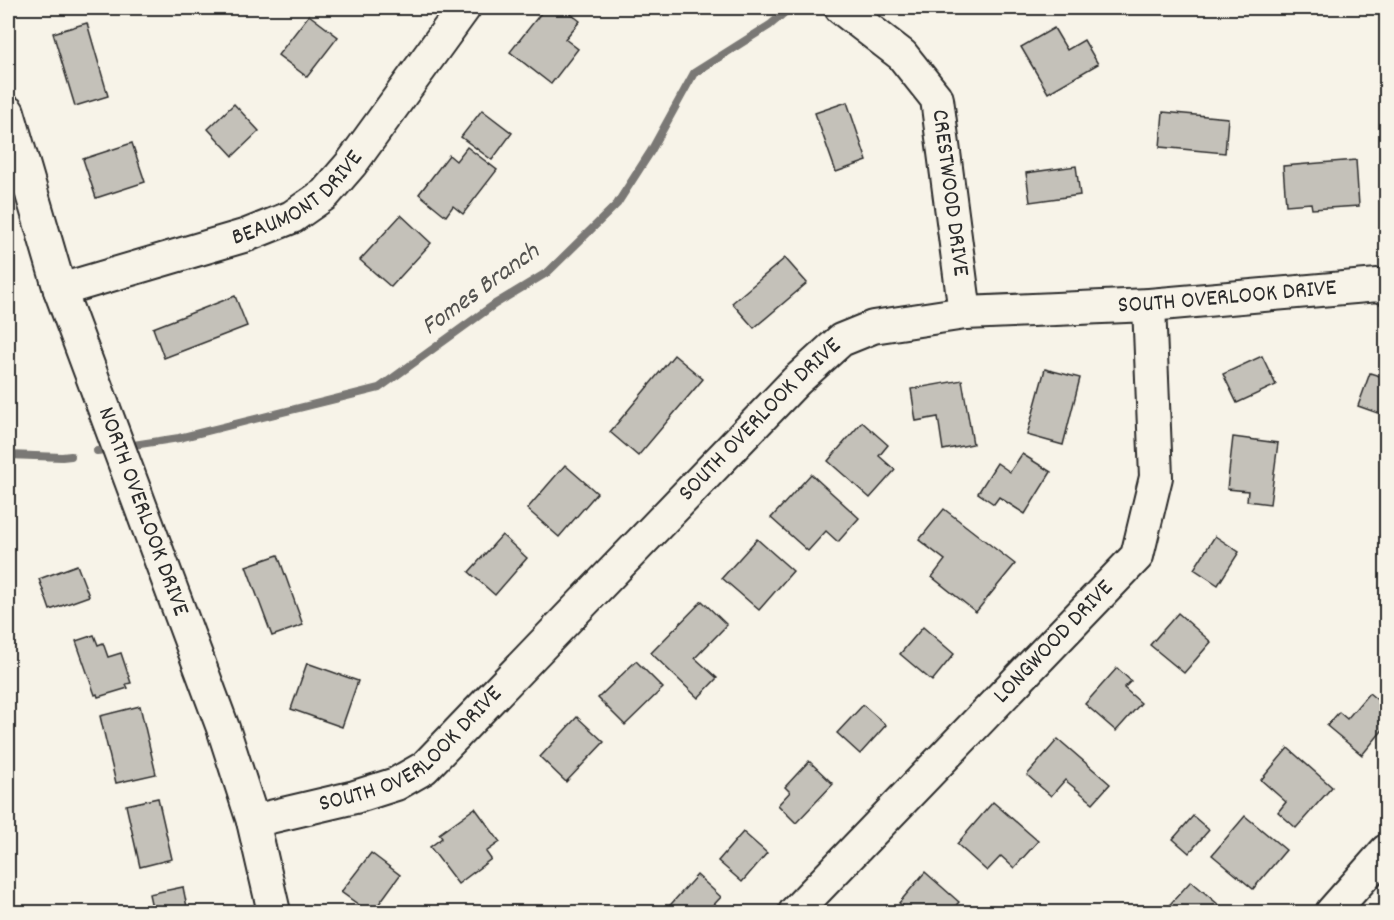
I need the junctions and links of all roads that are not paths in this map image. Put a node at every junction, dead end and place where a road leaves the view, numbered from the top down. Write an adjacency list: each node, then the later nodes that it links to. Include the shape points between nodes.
1 (464, 8): 5 (street, BEAUMONT DRIVE, via 325,194 292,217 247,235)
2 (841, 8): 7 (street, CRESTWOOD DRIVE, via 902,55 937,99)
3 (8, 112): 5 (street, NORTH OVERLOOK DRIVE)
4 (1386, 288): 6 (street, SOUTH OVERLOOK DRIVE, via 1378,285)
5 (60, 290): 8 (street, NORTH OVERLOOK DRIVE, via 223,728)
6 (1149, 305): 7 (street, SOUTH OVERLOOK DRIVE); 11 (street, LONGWOOD DRIVE, via 1156,477 1137,556)
7 (965, 314): 8 (street, SOUTH OVERLOOK DRIVE, via 873,327 841,340 796,381 423,768 396,784 355,797)
8 (253, 820): 10 (street, NORTH OVERLOOK DRIVE)
9 (1386, 851): 12 (street)
10 (274, 912)
11 (795, 912)
12 (1332, 912)

